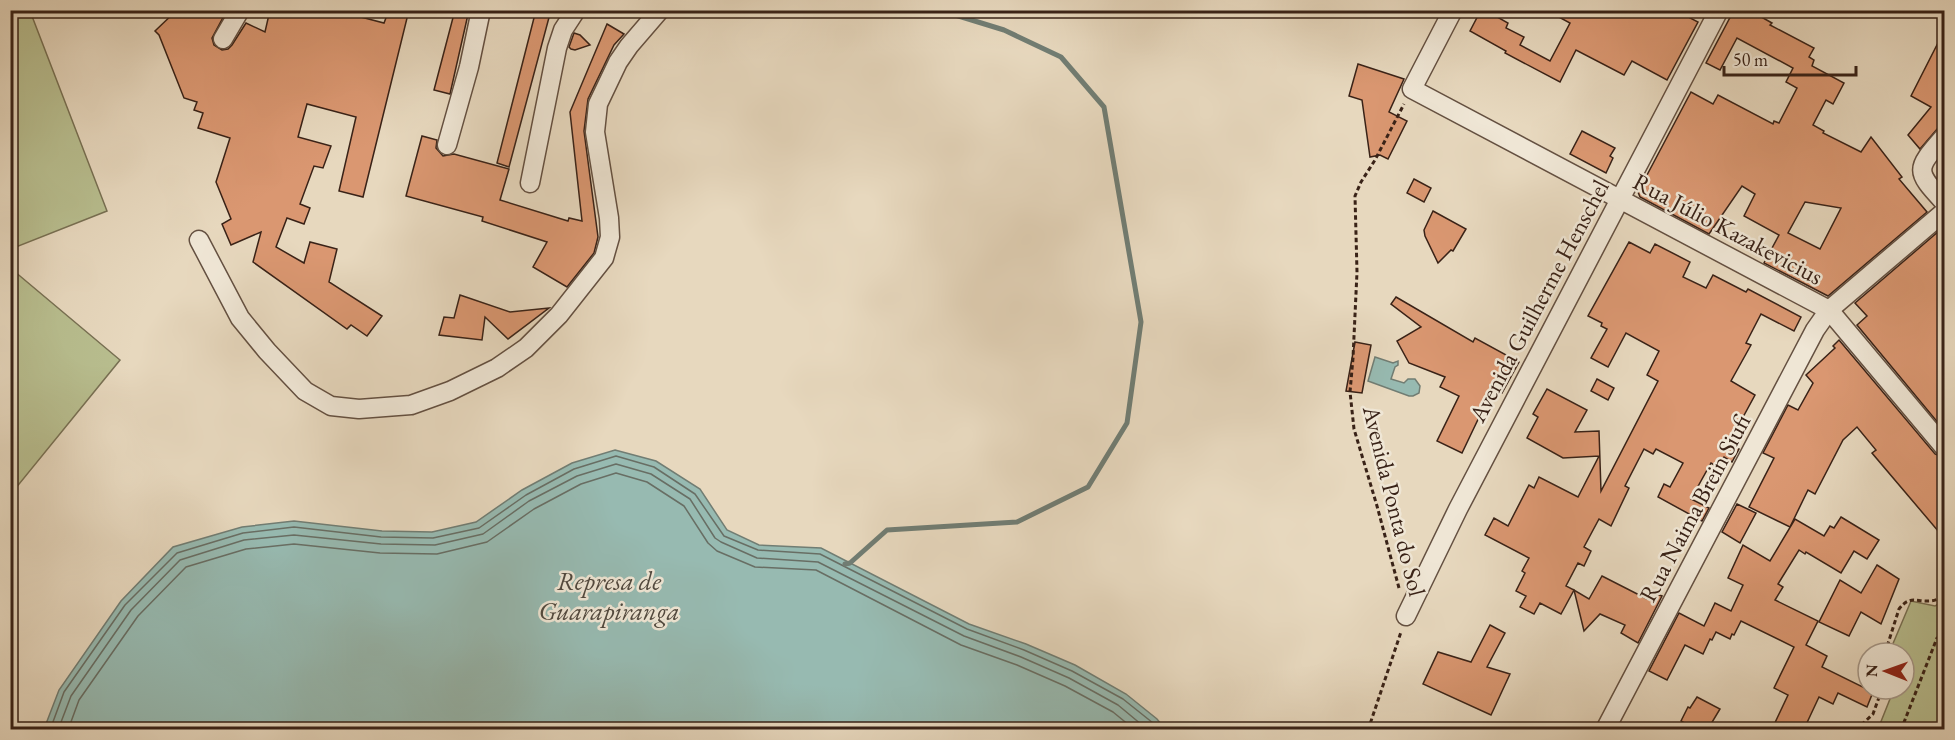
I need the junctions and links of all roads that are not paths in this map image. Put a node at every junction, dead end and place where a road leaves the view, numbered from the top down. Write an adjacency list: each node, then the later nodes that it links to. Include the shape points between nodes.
1 (240, 10): 7 (street)
2 (481, 10): 9 (street)
3 (576, 10): 10 (street, via 557,48)
4 (660, 10): 14 (street, via 618,62 598,104 595,132 610,237 604,258 559,315 526,348 450,391 411,405 360,409 331,406 305,391 240,318)
5 (1453, 10): 11 (street, Rua Júlio Kazakevicius, via 1412,89)
6 (1714, 12): 11 (street, Avenida Guilherme Henschel)
7 (224, 39)
8 (1944, 137): 12 (street, via 1924,159 1921,170 1927,184)
9 (447, 145)
10 (530, 183)
11 (1620, 198): 15 (street, Rua Júlio Kazakevicius); 17 (street, Avenida Guilherme Henschel)
12 (1944, 202)
13 (1944, 212): 15 (street, Rua Naima Brein Siufi)
14 (199, 240)
15 (1829, 310): 16 (street); 18 (street, Rua Naima Brein Siufi)
16 (1944, 447)
17 (1406, 616)
18 (1605, 729)

